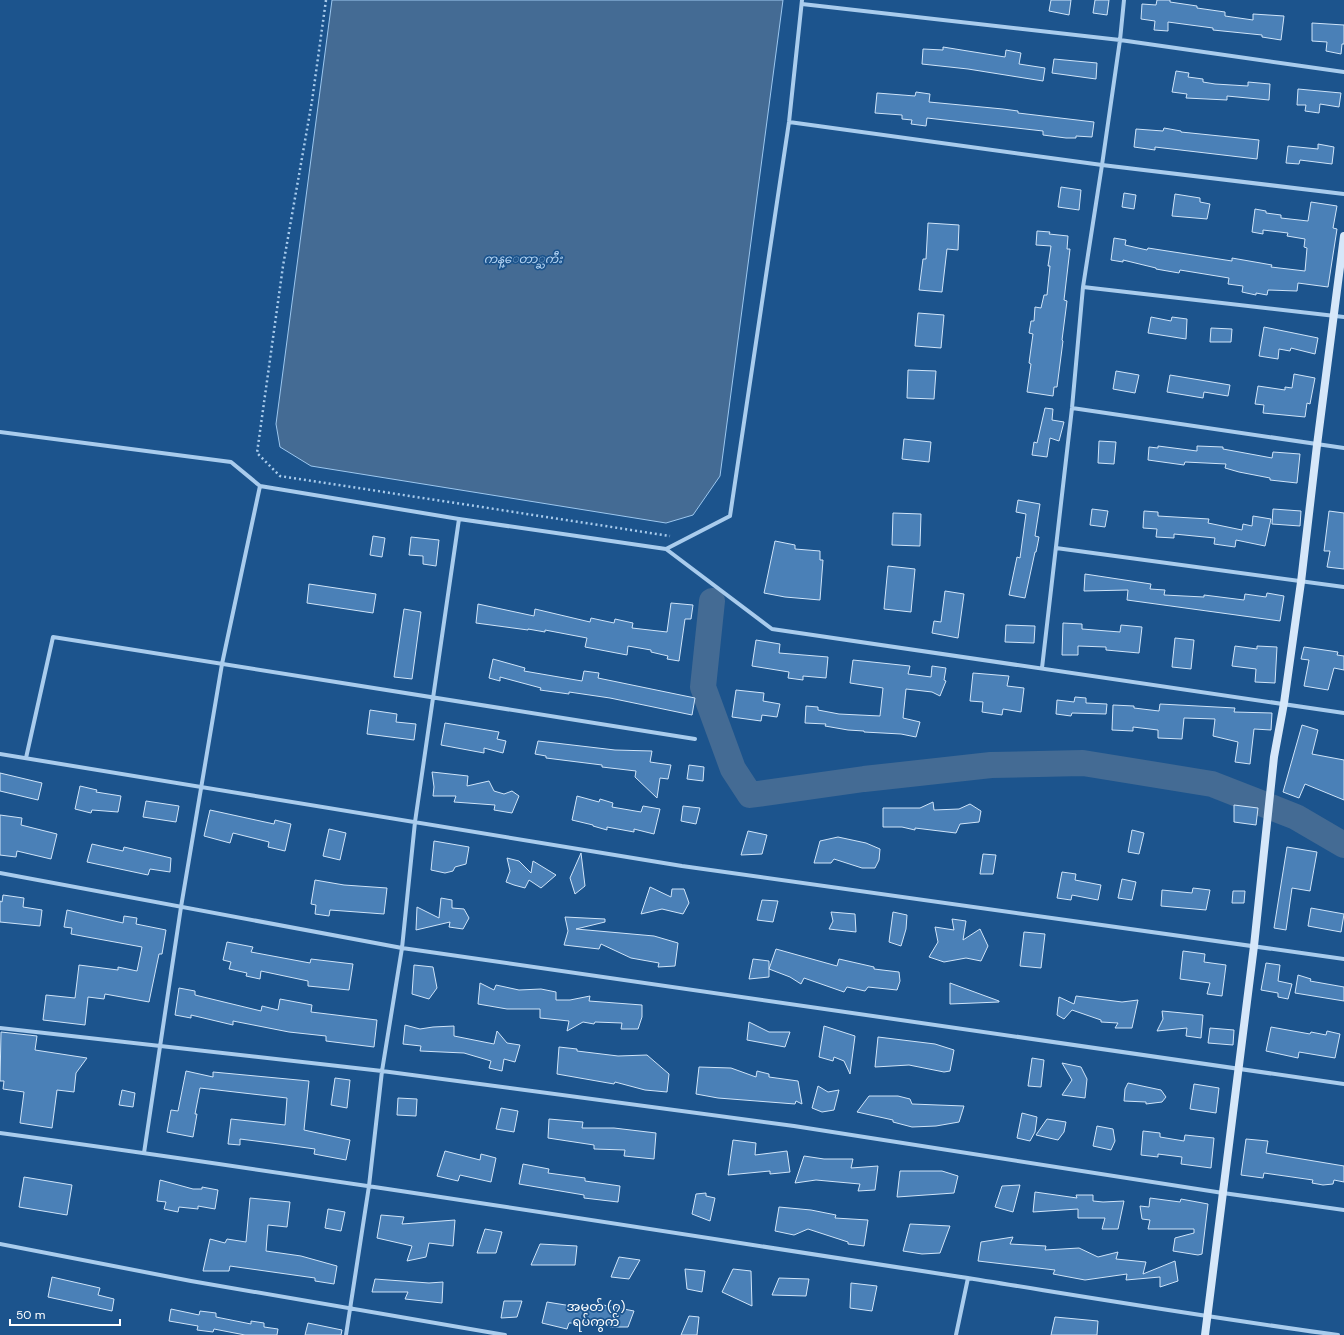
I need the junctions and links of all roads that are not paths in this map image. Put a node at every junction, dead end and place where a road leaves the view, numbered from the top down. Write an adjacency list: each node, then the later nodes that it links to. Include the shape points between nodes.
1 (1124, 0): 3 (street)
2 (802, 2): 3 (street); 5 (street)
3 (1120, 40): 4 (street); 6 (street)
4 (1344, 72)
5 (789, 122): 6 (street); 19 (street, via 730,516)
6 (1102, 165): 7 (street); 9 (street)
7 (1344, 194)
8 (1344, 236): 10 (street)
9 (1084, 287): 10 (street); 12 (street)
10 (1334, 315): 11 (street); 14 (street)
11 (1344, 316)
12 (1072, 408): 14 (street); 18 (street)
13 (0, 432): 16 (street, via 231,462)
14 (1317, 445): 15 (street); 20 (street)
15 (1344, 448)
16 (260, 486): 17 (street); 22 (street)
17 (459, 519): 19 (street); 24 (street)
18 (1056, 548): 20 (street); 23 (street)
19 (666, 549): 23 (street, via 772,629)
20 (1302, 582): 21 (street); 25 (street)
21 (1344, 587)
22 (222, 664): 24 (street); 29 (street, via 53,637); 30 (street)
23 (1042, 668): 25 (street)
24 (433, 697): 27 (street); 31 (street)
25 (1284, 703): 26 (street); 34 (street, via 1274,757)
26 (1344, 713)
27 (695, 738)
28 (0, 754): 29 (street)
29 (26, 758): 30 (street)
30 (202, 787): 31 (street); 33 (street)
31 (415, 822): 34 (street, via 682,866); 35 (street)
32 (0, 873): 33 (street)
33 (181, 907): 35 (street); 38 (street)
34 (1254, 946): 36 (street); 39 (street)
35 (402, 948): 39 (street); 40 (street)
36 (1344, 959)
37 (0, 1028): 38 (street)
38 (161, 1046): 40 (street); 43 (street)
39 (1238, 1069): 41 (street); 45 (street)
40 (382, 1071): 44 (street); 45 (street, via 794,1126)
41 (1344, 1084)
42 (0, 1133): 43 (street)
43 (144, 1153): 44 (street)
44 (369, 1186): 48 (street); 49 (street)
45 (1223, 1193): 46 (street); 50 (street)
46 (1344, 1210)
47 (0, 1244): 49 (street)
48 (968, 1278): 50 (street); 53 (street)
49 (350, 1310): 51 (street); 52 (street)
50 (1207, 1317): 54 (street); 55 (street)
51 (346, 1335)
52 (505, 1335)
53 (956, 1335)
54 (1205, 1335)
55 (1338, 1335)

